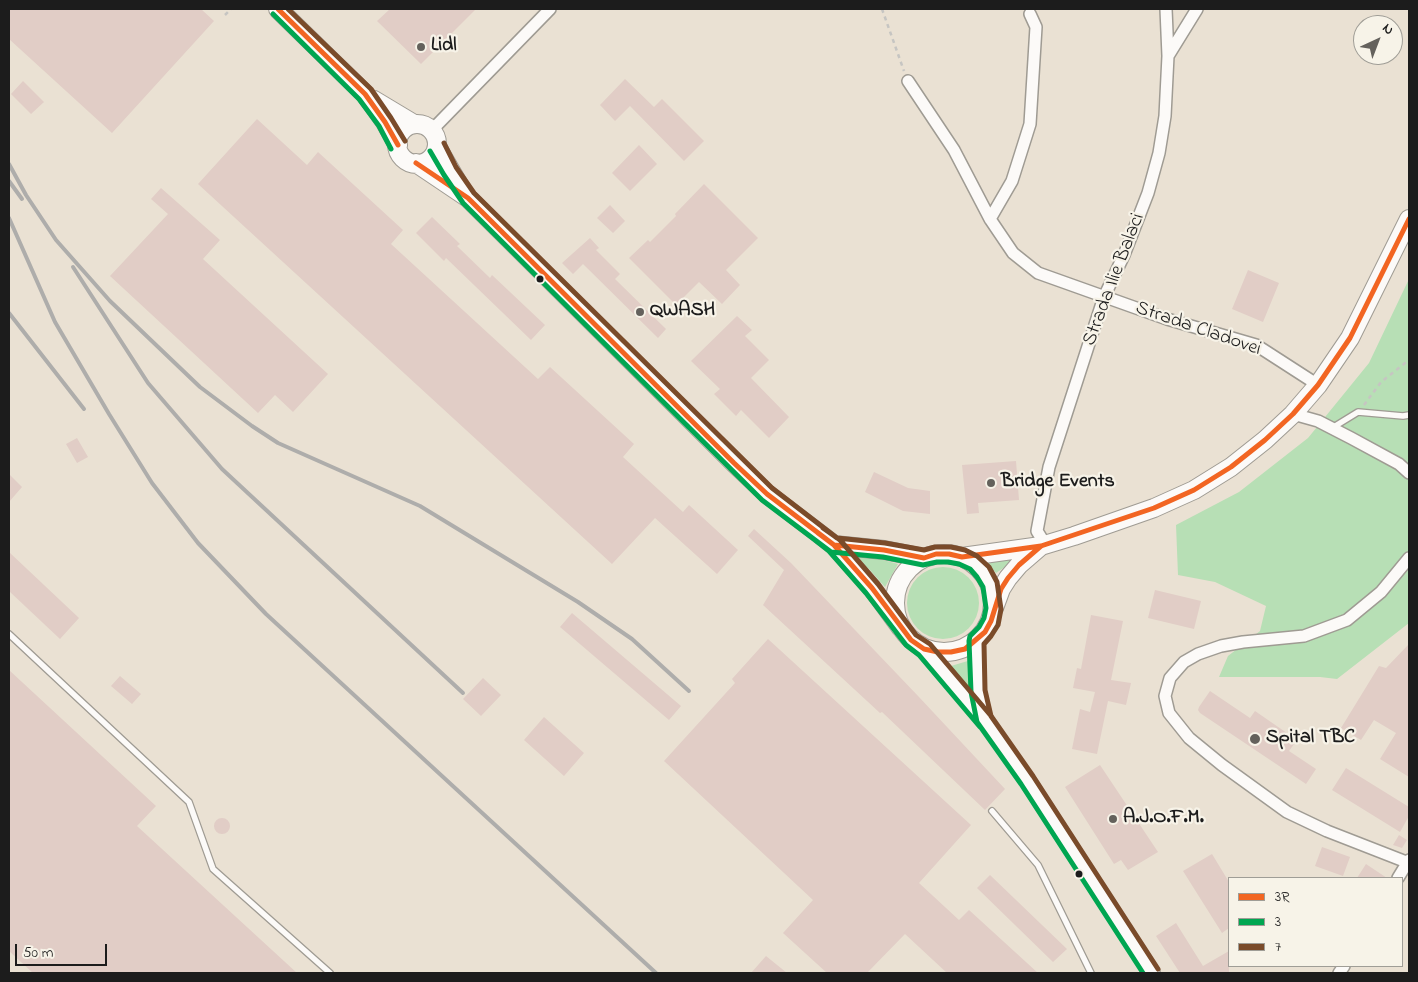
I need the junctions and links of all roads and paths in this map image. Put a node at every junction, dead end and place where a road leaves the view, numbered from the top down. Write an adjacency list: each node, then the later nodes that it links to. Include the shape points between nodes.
1 (231, 9): 8 (path)
2 (278, 9): 11 (main road)
3 (550, 9): 13 (street)
4 (882, 9): 10 (path)
5 (1166, 9): 9 (street, Strada Ilie Balaci)
6 (1196, 9): 9 (street)
7 (1030, 14): 18 (street, via 1036,27 1030,124 1012,181)
8 (225, 15)
9 (1168, 56): 20 (street, Strada Ilie Balaci, via 1157,161 1131,237)
10 (908, 81): 18 (street, Strada Cladovei, via 954,150)
11 (365, 94): 12 (main road); 14 (main road)
12 (414, 124): 13 (main road); 14 (main road, via 404,129)
13 (432, 130): 15 (main road)
14 (398, 145): 16 (main road, via 402,155)
15 (437, 147): 16 (main road, via 432,158); 17 (main road)
16 (416, 163): 17 (main road)
17 (468, 198): 29 (main road, via 734,463 767,494)
18 (990, 219): 20 (street, Strada Cladovei, via 1013,254 1038,273)
19 (1409, 219): 22 (main road, via 1350,338)
20 (1104, 297): 22 (street, Strada Cladovei, via 1256,345); 28 (street, Strada Ilie Balaci, via 1050,467 1037,531)
21 (1409, 360): 23 (path, via 1382,382)
22 (1318, 385): 24 (main road)
23 (1358, 412): 25 (lane); 26 (lane)
24 (1293, 414): 26 (street); 28 (main road, via 1231,467 1194,490 1154,508)
25 (1409, 414)
26 (1332, 428): 27 (street)
27 (1409, 473)
28 (1043, 545): 31 (main road); 33 (main road, via 1008,578)
29 (834, 546): 30 (main road); 34 (main road, via 872,588)
30 (926, 554): 31 (main road); 31 (path, via 943,549); 34 (main road, via 900,580 895,596)
31 (958, 554): 33 (main road, via 983,572 990,584)
32 (1409, 558): 40 (street, via 1381,592 1347,620 1304,636 1243,642 1198,654 1184,662 1170,678 1165,696 1168,713 1188,738 1287,812)
33 (994, 609): 36 (main road, via 985,632)
34 (901, 628): 37 (main road)
35 (9, 634): 42 (lane, via 189,802 213,869)
36 (976, 641): 37 (main road, via 965,649 951,652); 38 (main road, via 978,691)
37 (924, 649): 38 (main road)
38 (984, 719): 44 (main road)
39 (992, 811): 43 (lane, via 1038,865)
40 (1409, 862): 41 (street)
41 (1399, 877)
42 (330, 973)
43 (1091, 973)
44 (1152, 973)

